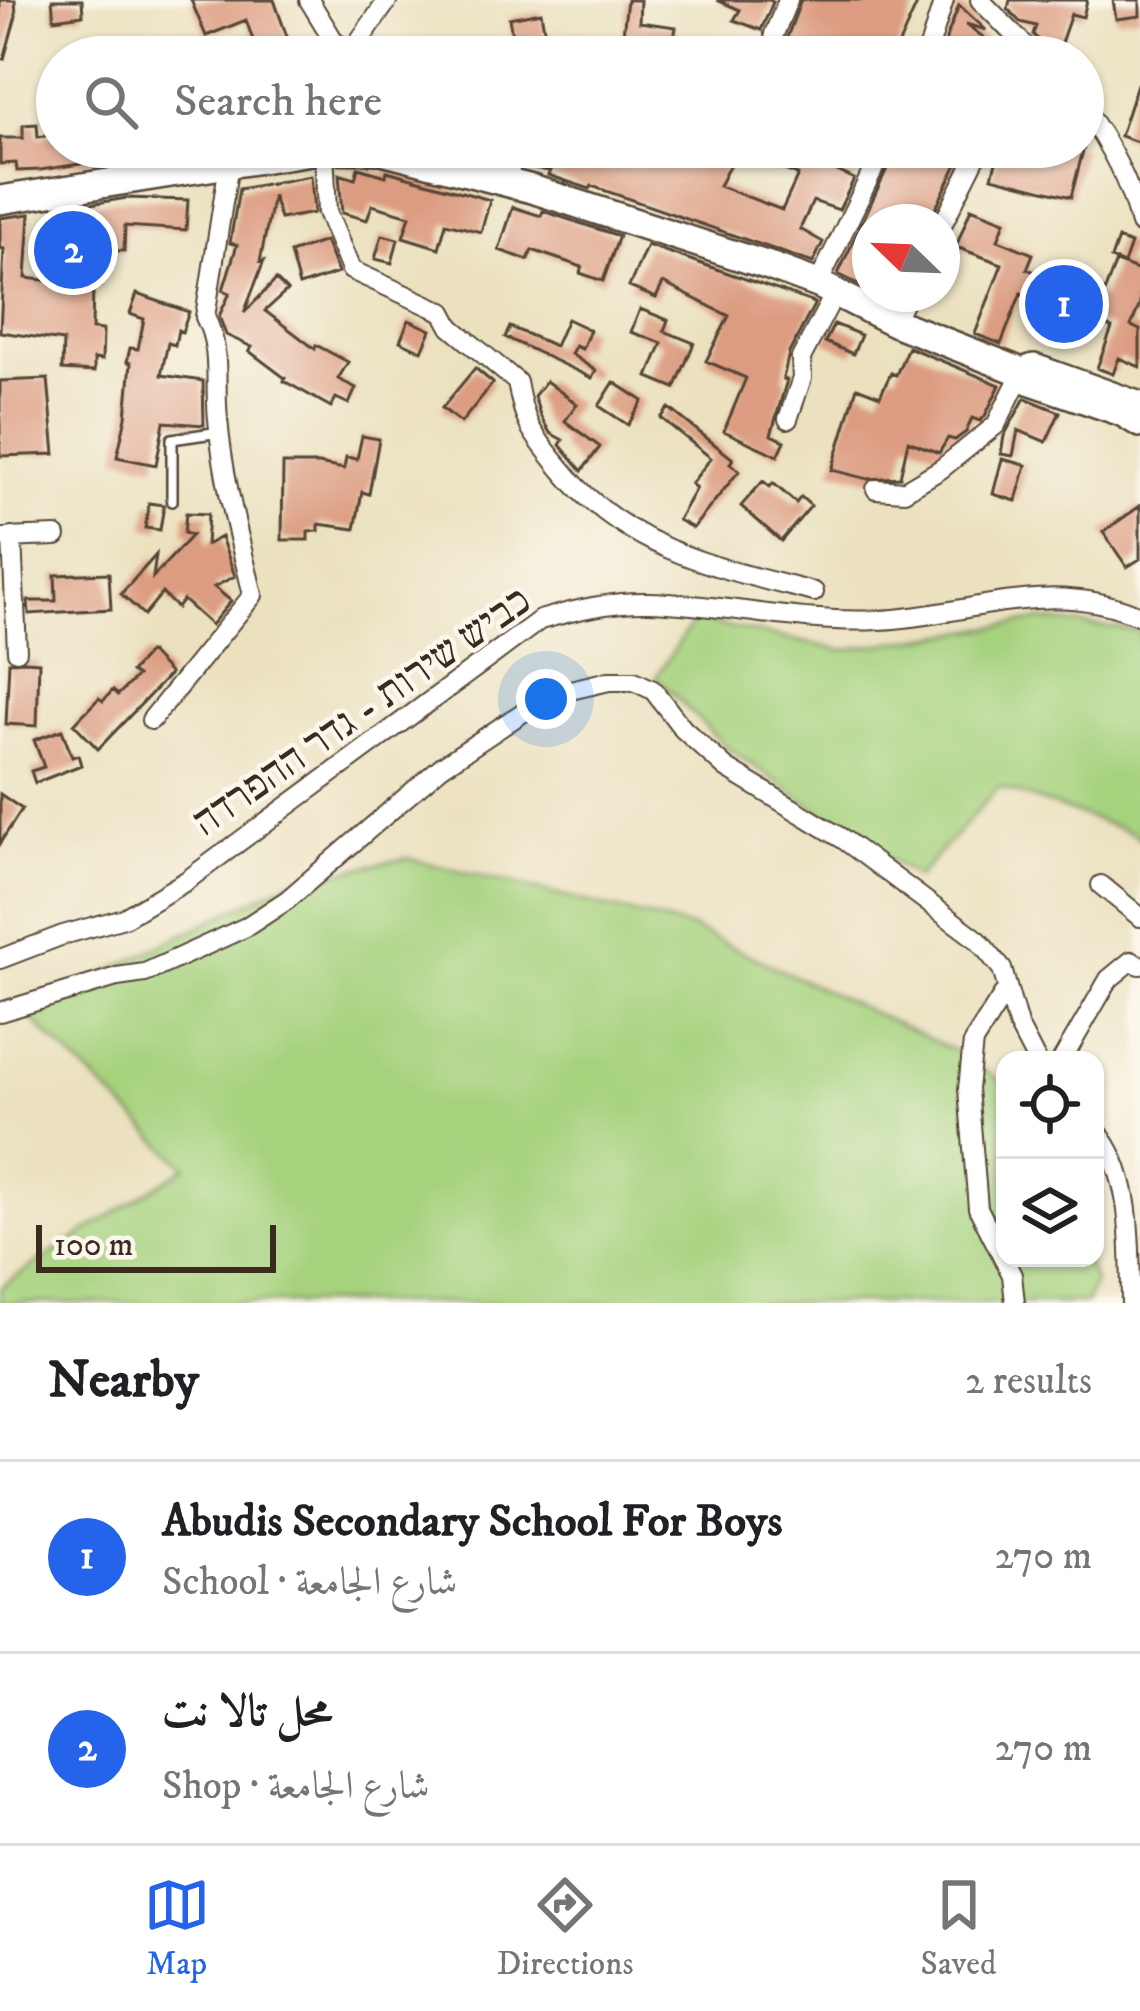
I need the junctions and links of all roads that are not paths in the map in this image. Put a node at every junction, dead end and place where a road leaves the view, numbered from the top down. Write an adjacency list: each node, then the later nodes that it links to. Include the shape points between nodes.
1 (309, 0): 7 (street)
2 (388, 0): 8 (street)
3 (788, 0): 6 (street)
4 (944, 0): 9 (street)
5 (980, 0): 10 (street)
6 (774, 34)
7 (331, 36)
8 (364, 36)
9 (933, 36)
10 (1006, 36)
11 (1104, 138): 22 (street)
12 (204, 168): 23 (main road)
13 (228, 168): 32 (street, via 205,317 215,336)
14 (334, 168): 37 (street, via 327,212 351,270 443,312 517,382 524,420 588,502 650,544)
15 (448, 168): 20 (main road)
16 (480, 168): 20 (lane)
17 (510, 168): 21 (street)
18 (876, 168): 26 (street)
19 (970, 168): 24 (street)
20 (478, 176): 21 (main road)
21 (508, 183): 26 (main road)
22 (1136, 186): 25 (street)
23 (0, 200)
24 (952, 204)
25 (1140, 224)
26 (827, 288): 28 (main road); 31 (street)
27 (898, 312): 28 (street)
28 (893, 322): 29 (main road)
29 (1022, 372): 30 (main road, via 1034,368); 33 (street, via 996,425 904,491)
30 (1138, 410)
31 (788, 418)
32 (220, 432): 34 (lane, via 172,439); 40 (street, via 253,595)
33 (876, 489)
34 (172, 500)
35 (56, 536): 36 (street)
36 (6, 537): 39 (street)
37 (814, 592)
38 (1140, 616): 43 (street, כביש שירות - גדר ההפרדה, via 1115,605 1006,599 880,620 647,602 540,620 186,880 124,917)
39 (17, 652)
40 (151, 719)
41 (1101, 885): 42 (street)
42 (1140, 917)
43 (0, 959)
44 (1140, 965): 48 (street, via 1131,962 1109,980)
45 (1007, 988): 46 (street, via 978,940 843,838 726,768 653,690 609,681 549,695 441,767 246,927 145,973); 47 (street); 50 (street, via 974,1042 968,1089 978,1208 1012,1275)
46 (0, 1012)
47 (1032, 1051)
48 (1068, 1051)
49 (1104, 1148): 51 (street, via 1124,1190)
50 (1016, 1303)
51 (1131, 1303)

